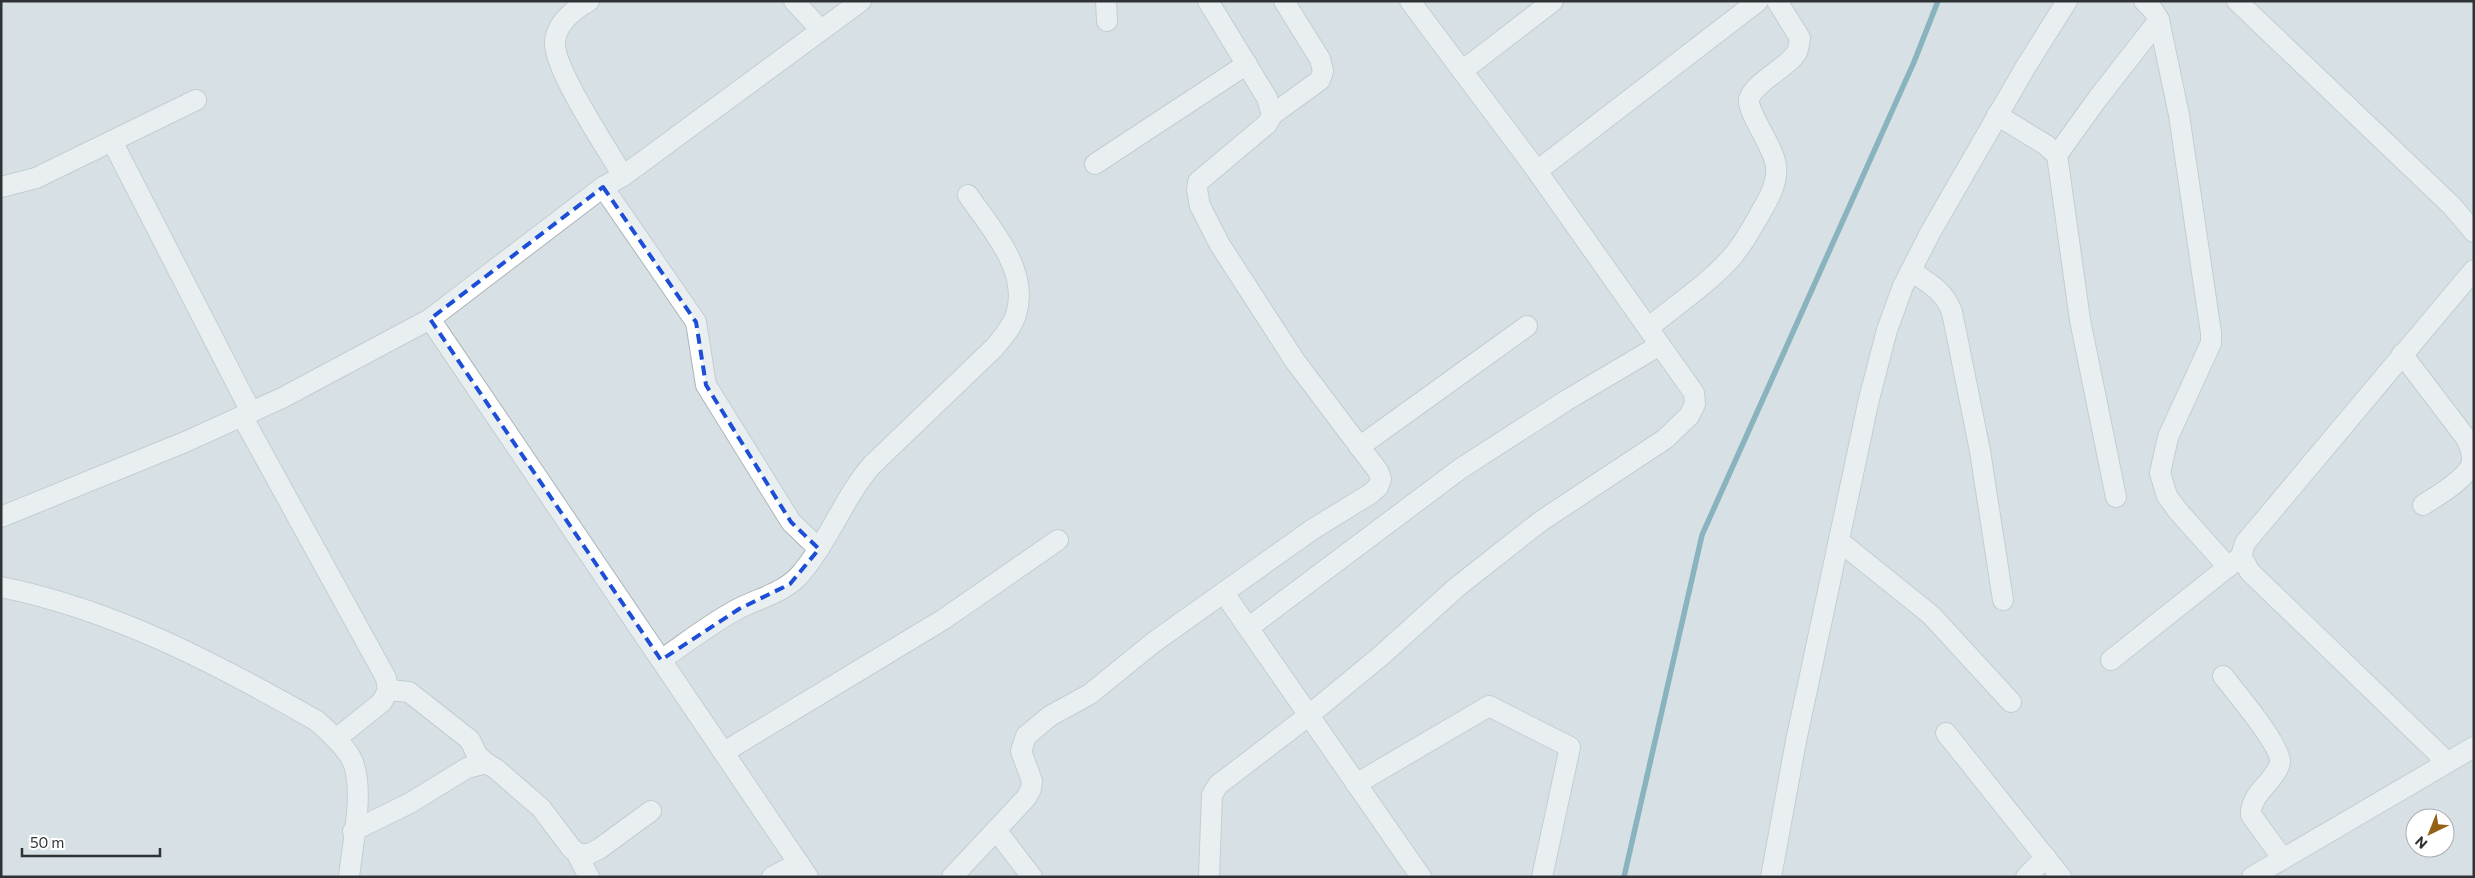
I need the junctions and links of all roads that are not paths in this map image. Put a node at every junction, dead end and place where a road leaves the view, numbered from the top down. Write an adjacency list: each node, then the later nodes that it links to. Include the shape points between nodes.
1 (589, 1): 26 (street, via 564,21 555,42 557,56)
2 (794, 1): 15 (street)
3 (861, 1): 15 (street)
4 (1208, 1): 17 (street)
5 (1284, 1): 21 (street, via 1320,59 1323,72 1320,80)
6 (1410, 1): 18 (street)
7 (1552, 1): 18 (street)
8 (1758, 1): 25 (street)
9 (1777, 1): 35 (street, via 1800,38 1798,51 1754,90 1749,100 1773,152 1776,180 1746,239 1733,256)
10 (2050, 1): 16 (street)
11 (2067, 1): 16 (street)
12 (2144, 1): 14 (street)
13 (2236, 1): 30 (street, via 2452,206)
14 (2159, 20): 23 (street); 46 (street, via 2179,116 2211,343 2168,436 2160,473 2167,496 2178,511)
15 (821, 30): 26 (street)
16 (2046, 34): 20 (street)
17 (1246, 64): 21 (street, via 1267,98); 24 (street)
18 (1462, 71): 25 (street)
19 (196, 100): 22 (street)
20 (1997, 115): 23 (street); 32 (street)
21 (1272, 116): 39 (street, via 1267,124 1198,182 1200,206 1220,245 1295,361)
22 (112, 140): 27 (street, via 36,178); 38 (street)
23 (2057, 155): 40 (street, via 2080,320)
24 (1095, 164)
25 (1537, 171): 35 (street)
26 (623, 176): 28 (street)
27 (1, 187)
28 (603, 187): 33 (street); 45 (street, via 696,322 706,385 791,522)
29 (968, 194): 45 (street, via 1009,256 1017,285 1016,315 995,347 872,465 858,482)
30 (2474, 232)
31 (2474, 270): 37 (street)
32 (1911, 271): 44 (street, via 1887,330); 49 (street, via 1940,290 1952,312 1980,451)
33 (430, 319): 38 (street); 51 (street)
34 (1527, 326): 39 (street)
35 (1648, 328): 36 (street)
36 (1660, 345): 50 (street, via 1460,469); 56 (street, via 1694,393 1695,404 1690,416 1665,439 1541,521 1495,557)
37 (2402, 354): 41 (street, via 2466,438 2472,451 2472,462 2461,479); 46 (street, via 2244,543)
38 (246, 414): 42 (street); 54 (street, via 386,678)
39 (1360, 447): 48 (street, via 1378,471 1381,479 1378,487)
40 (2116, 497)
41 (2424, 505)
42 (1, 517)
43 (1058, 540): 60 (street, via 944,619)
44 (1839, 541): 55 (street, via 1931,615); 79 (street)
45 (819, 550): 51 (street, via 790,584 775,594 739,608)
46 (2234, 562): 52 (street); 61 (street, via 2250,572)
47 (1, 586): 58 (street, via 52,598 166,640 317,721)
48 (1224, 592): 50 (street); 65 (street, via 1154,642 1107,682 1050,716 1026,736 1021,751 1032,781 1031,789)
49 (2003, 600)
50 (1248, 628): 56 (street)
51 (661, 660): 60 (street)
52 (2110, 660)
53 (2223, 676): 69 (street, via 2270,738 2278,754 2280,762 2276,771 2250,806 2251,814)
54 (388, 690): 58 (street, via 376,707); 62 (street, via 410,692 470,740 477,755)
55 (2011, 702)
56 (1308, 716): 63 (street); 76 (street, via 1218,784 1212,795)
57 (1946, 733): 68 (street)
58 (336, 739): 66 (street, via 351,758 356,774)
59 (2474, 747): 61 (street)
60 (724, 752): 70 (street)
61 (2447, 762): 69 (street)
62 (486, 763): 66 (street, via 467,768 410,803); 67 (street, via 541,808)
63 (1356, 784): 77 (street); 78 (street, via 1489,706 1570,748)
64 (651, 811): 67 (street, via 599,849 589,854)
65 (996, 830): 74 (street); 75 (street)
66 (354, 831): 71 (street)
67 (576, 852): 72 (street)
68 (2046, 857): 80 (street); 81 (street)
69 (2282, 859): 82 (street)
70 (803, 870): 73 (street)
71 (349, 877)
72 (589, 877)
73 (772, 877)
74 (952, 877)
75 (1032, 877)
76 (1209, 877)
77 (1421, 877)
78 (1542, 877)
79 (1771, 877)
80 (2026, 877)
81 (2062, 877)
82 (2252, 877)

